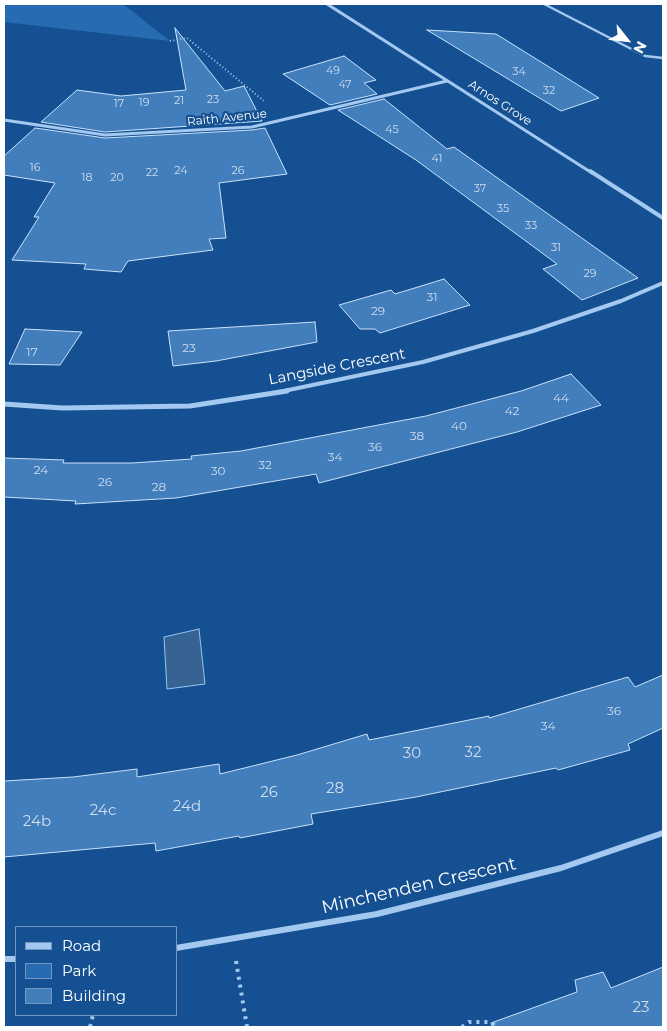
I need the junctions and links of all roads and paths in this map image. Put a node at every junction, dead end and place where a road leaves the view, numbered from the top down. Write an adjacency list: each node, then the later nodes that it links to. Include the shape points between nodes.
1 (327, 4): 5 (street, Arnos Grove)
2 (544, 4): 4 (lane, via 645,56)
3 (170, 41): 7 (path, via 187,38)
4 (663, 58)
5 (447, 81): 7 (street, Raith Avenue); 8 (street, Arnos Grove)
6 (4, 120): 7 (street, Raith Avenue, via 105,135 252,127)
7 (288, 120)
8 (663, 218)
9 (663, 283): 10 (street, Langside Crescent, via 533,331 423,362 301,389 190,406 62,408)
10 (4, 404)
11 (663, 833): 12 (street, Minchenden Crescent, via 561,868 377,914)
12 (233, 938): 13 (street, Minchenden Crescent); 14 (path)
13 (178, 948)
14 (247, 1027)
15 (462, 1027): 16 (path, via 469,1022 490,1022)
16 (498, 1027)

